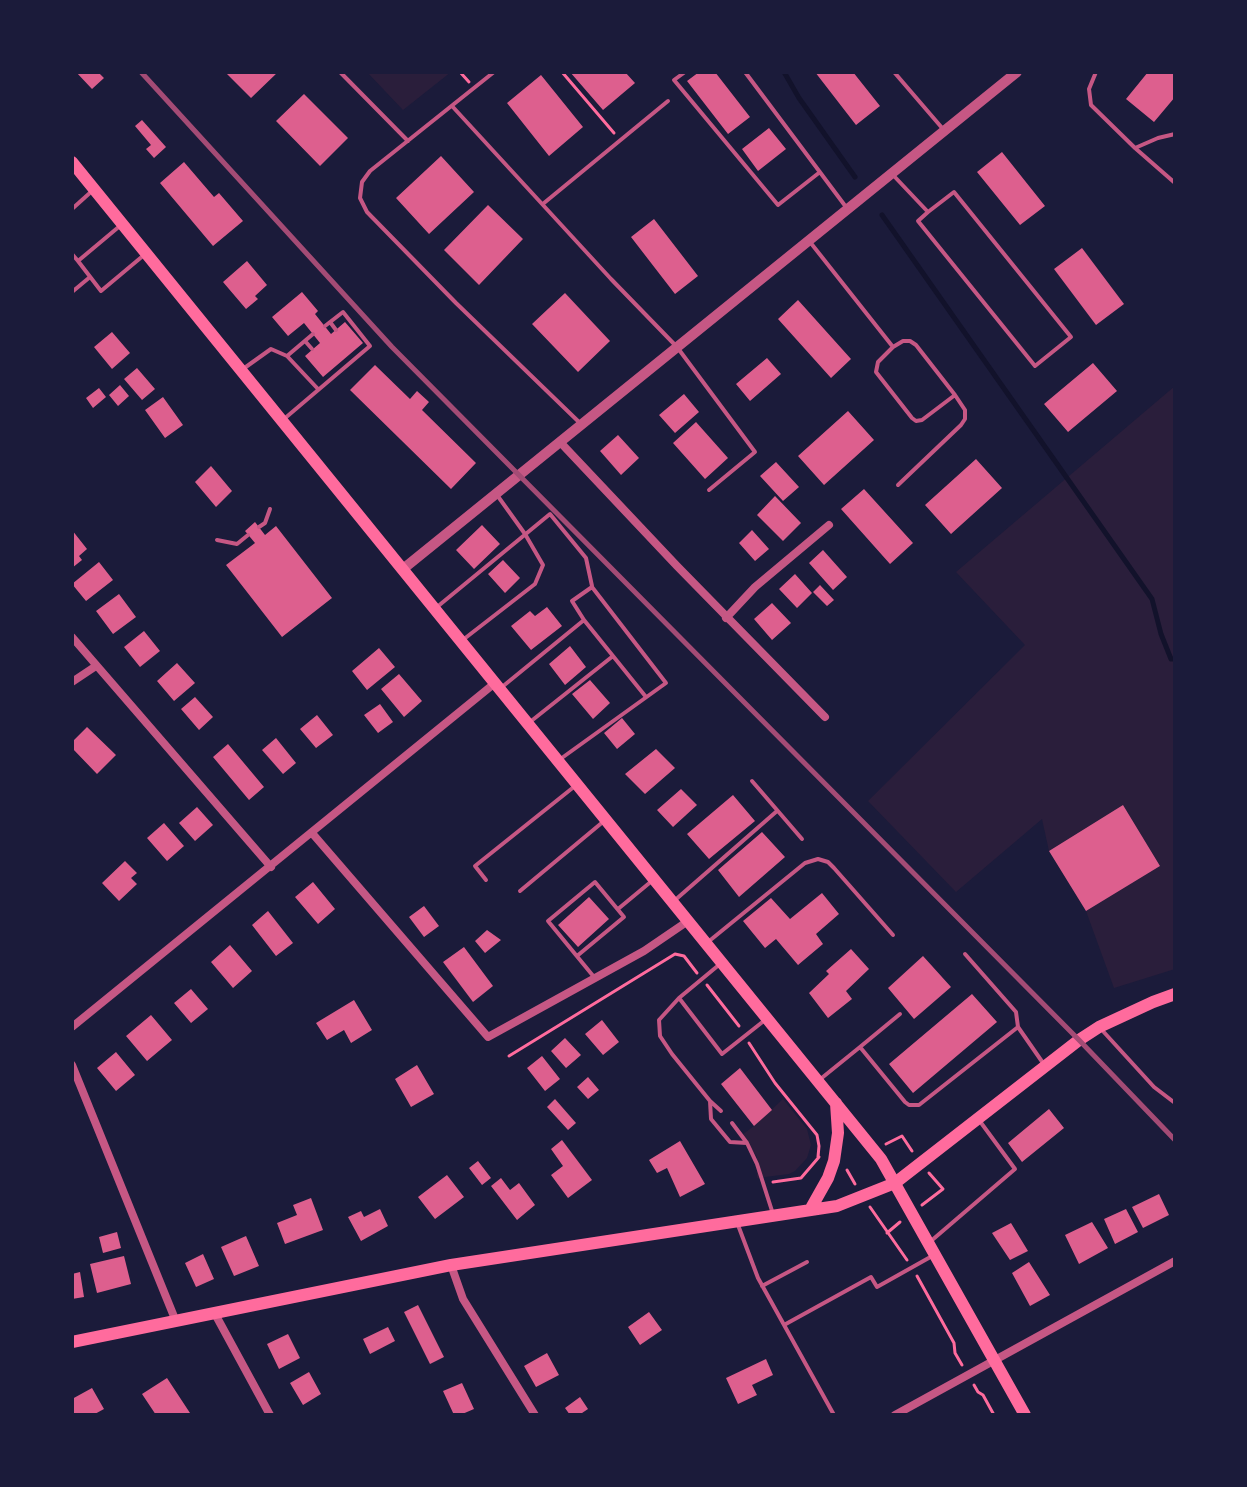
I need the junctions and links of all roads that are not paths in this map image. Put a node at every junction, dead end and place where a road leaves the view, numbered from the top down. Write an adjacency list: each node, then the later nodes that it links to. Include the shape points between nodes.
1 (340, 72): 12 (lane)
2 (494, 72): 9 (lane)
3 (685, 72): 15 (lane, via 674,80 778,205)
4 (745, 72): 15 (lane)
5 (894, 72): 10 (lane)
6 (1017, 72): 10 (street)
7 (1096, 72): 13 (lane, via 1089,89 1091,105)
8 (668, 101): 19 (lane)
9 (452, 106): 12 (lane); 19 (lane)
10 (944, 131): 16 (street)
11 (1175, 134): 13 (lane)
12 (408, 141): 45 (lane, via 365,177 360,192 365,209)
13 (1135, 148): 17 (lane)
14 (72, 162): 18 (main road)
15 (820, 172): 21 (lane)
16 (891, 173): 21 (street); 22 (lane)
17 (1175, 183)
18 (94, 189): 20 (lane); 23 (main road)
19 (543, 204): 33 (lane)
20 (72, 209)
21 (848, 209): 24 (street)
22 (928, 212): 22 (lane, via 954,192 1071,337 1035,366 918,221)
23 (122, 224): 26 (main road); 27 (lane)
24 (809, 240): 33 (street); 34 (lane)
25 (72, 254): 27 (lane)
26 (146, 254): 28 (lane, via 101,291); 40 (main road)
27 (78, 261): 28 (lane)
28 (90, 277): 29 (lane)
29 (72, 292)
30 (336, 330): 37 (lane, via 327,324 343,312 370,346)
31 (313, 334): 32 (lane)
32 (305, 341): 35 (lane); 38 (lane)
33 (677, 347): 45 (street); 48 (lane, via 755,452)
34 (893, 347): 43 (lane, via 903,341 916,345); 43 (lane, via 876,372 914,420 922,420)
35 (312, 349)
36 (354, 350): 37 (lane)
37 (359, 355): 41 (lane)
38 (287, 356): 40 (lane, via 271,349); 42 (lane)
39 (331, 370): 41 (lane)
40 (242, 371): 44 (main road)
41 (336, 375): 42 (lane)
42 (318, 390): 44 (lane)
43 (955, 395): 47 (lane, via 965,410 963,423)
44 (282, 420): 56 (main road)
45 (581, 424): 46 (street)
46 (560, 442): 49 (street); 59 (street)
47 (898, 485)
48 (709, 490)
49 (495, 493): 53 (lane); 56 (street)
50 (270, 509): 52 (lane)
51 (829, 525): 59 (street)
52 (259, 527)
53 (525, 534): 57 (lane, via 550,514 586,558); 58 (lane); 62 (lane, via 543,565 535,584)
54 (248, 535): 55 (lane, via 237,544)
55 (217, 540)
56 (403, 569): 58 (main road)
57 (592, 587): 60 (lane, via 572,601); 67 (lane, via 666,683)
58 (435, 609): 62 (main road)
59 (726, 618): 68 (street)
60 (584, 620): 63 (lane); 66 (lane)
61 (72, 637): 64 (street)
62 (461, 641): 66 (main road)
63 (613, 656): 67 (lane); 69 (lane)
64 (96, 666): 65 (street); 77 (street)
65 (72, 682)
66 (498, 686): 69 (main road); 75 (street)
67 (646, 697): 70 (lane)
68 (825, 717)
69 (529, 723): 70 (main road)
70 (558, 761): 72 (main road)
71 (752, 781): 73 (lane)
72 (577, 784): 74 (main road); 79 (lane, via 475,866)
73 (777, 811): 76 (lane); 81 (lane)
74 (606, 819): 78 (main road); 80 (lane)
75 (312, 833): 77 (street); 89 (street, via 488,1037)
76 (802, 839)
77 (271, 867): 94 (street)
78 (654, 879): 81 (main road); 82 (lane)
79 (486, 880)
80 (520, 891)
81 (673, 902): 83 (main road)
82 (618, 909): 87 (lane, via 624,917); 87 (lane, via 595,882 548,921)
83 (688, 921): 85 (main road); 89 (street)
84 (893, 935): 85 (lane, via 834,868 818,859 805,863)
85 (706, 943): 88 (main road)
86 (965, 954): 95 (lane, via 1016,1012)
87 (577, 956): 89 (lane)
88 (722, 962): 91 (lane); 93 (main road)
89 (595, 978)
90 (1175, 994): 96 (main road)
91 (679, 998): 93 (lane, via 722,1054); 101 (lane, via 659,1020 660,1036)
92 (900, 1014): 97 (lane)
93 (767, 1018): 100 (main road)
94 (72, 1027)
95 (1018, 1027): 97 (lane, via 919,1105 905,1102); 99 (lane)
96 (1099, 1027): 99 (main road); 103 (lane)
97 (860, 1047): 100 (lane)
98 (72, 1065): 118 (street)
99 (1045, 1065): 105 (main road)
100 (818, 1081): 102 (main road)
101 (710, 1101): 104 (lane); 107 (lane, via 711,1119 730,1142)
102 (836, 1103): 108 (main road); 109 (main road, via 834,1161)
103 (1175, 1103)
104 (721, 1111)
105 (977, 1118): 108 (main road); 112 (lane, via 1015,1169)
106 (732, 1123): 107 (lane)
107 (747, 1143): 110 (lane)
108 (895, 1183): 109 (main road, via 837,1206); 112 (main road)
109 (810, 1210): 110 (main road)
110 (774, 1216): 111 (main road)
111 (737, 1222): 115 (main road); 116 (lane)
112 (932, 1249): 119 (lane, via 877,1287 871,1277); 121 (main road)
113 (1175, 1261): 121 (street)
114 (807, 1262): 116 (lane)
115 (451, 1265): 117 (main road); 123 (street, via 463,1299)
116 (762, 1286): 119 (lane)
117 (214, 1312): 118 (main road); 122 (street)
118 (175, 1319): 120 (main road)
119 (784, 1325): 124 (lane)
120 (72, 1342)
121 (994, 1360): 125 (street); 126 (main road)
122 (270, 1415)
123 (535, 1415)
124 (834, 1415)
125 (895, 1415)
126 (1025, 1415)

